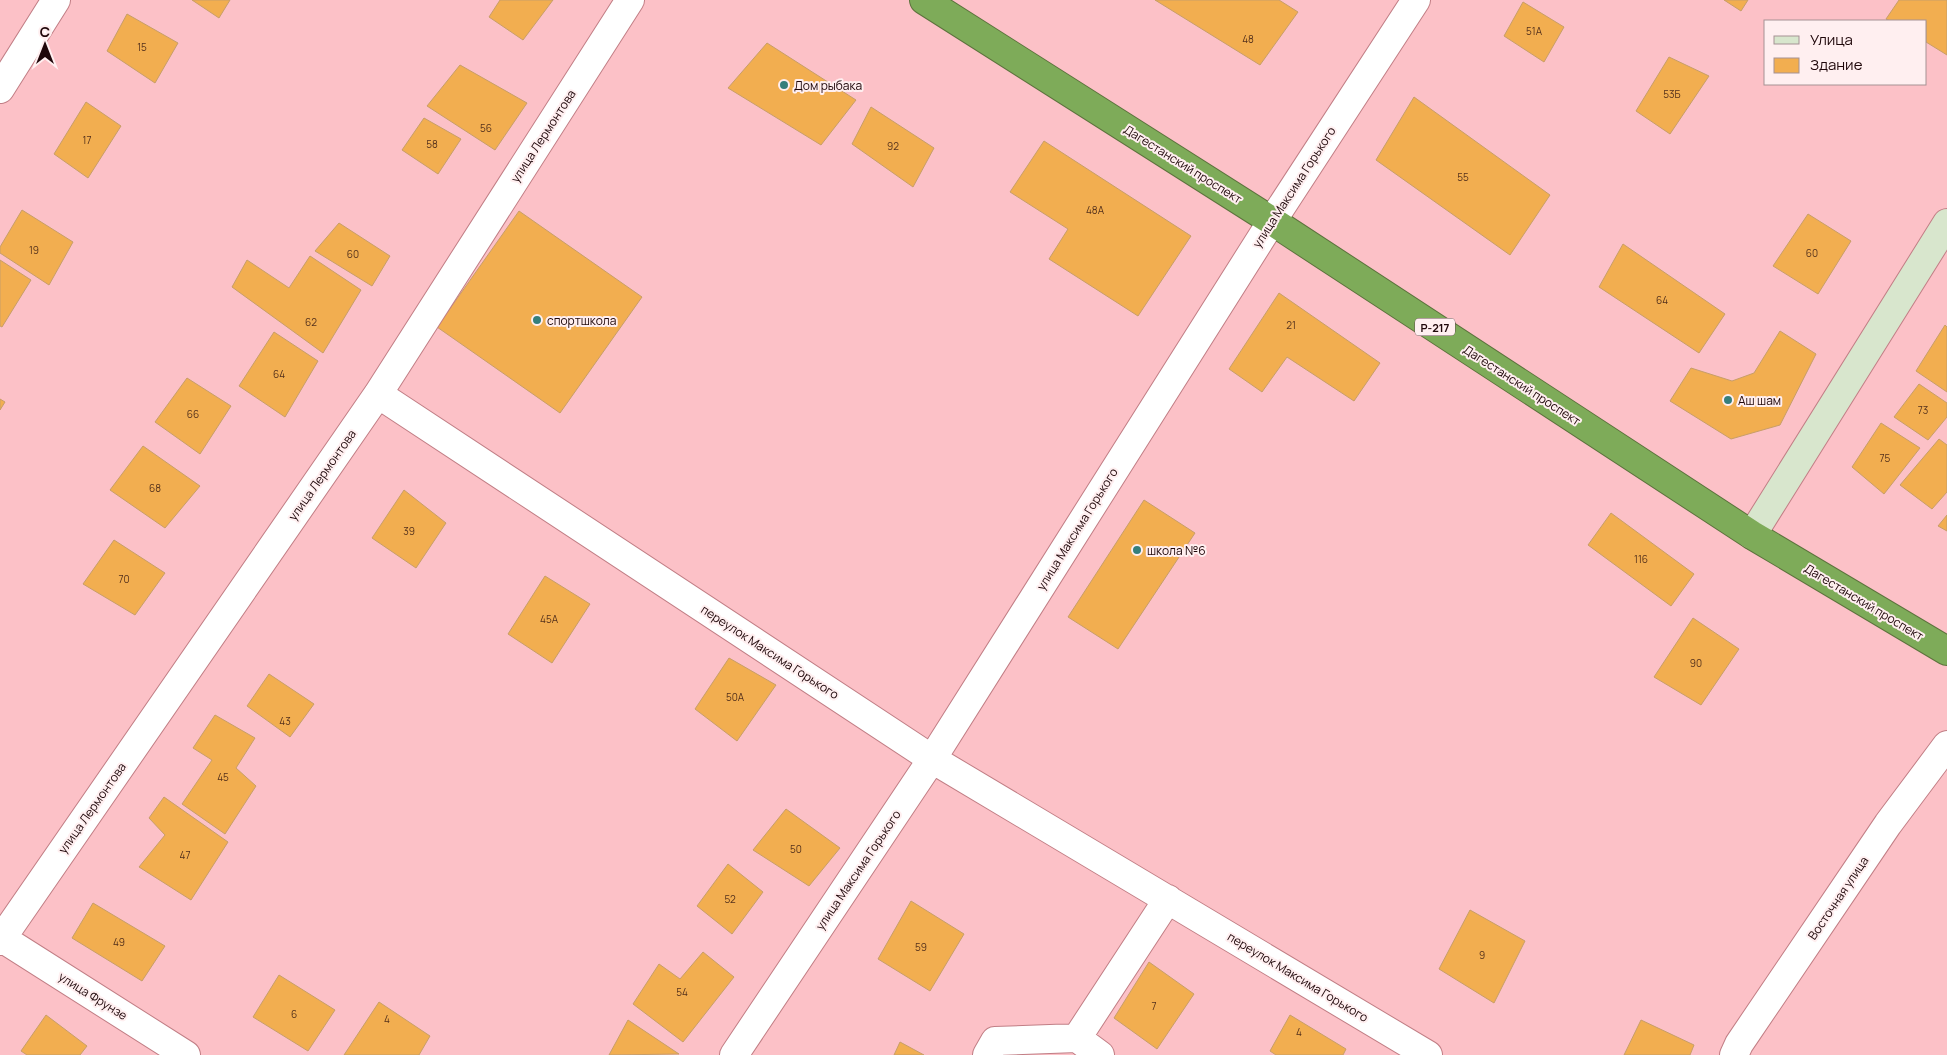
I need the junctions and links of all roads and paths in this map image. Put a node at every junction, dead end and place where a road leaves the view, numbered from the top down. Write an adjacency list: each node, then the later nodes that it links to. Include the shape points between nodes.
1 (56, 0): 5 (street)
2 (630, 0): 8 (street, улица Лермонтова)
3 (924, 0): 6 (highway, Дагестанский проспект / Р-217)
4 (1416, 0): 6 (street, улица Максима Горького)
5 (0, 88)
6 (1272, 221): 9 (highway, Дагестанский проспект / Р-217); 12 (street, улица Максима Горького)
7 (1947, 223): 9 (street)
8 (378, 394): 12 (street, переулок Максима Горького); 14 (street, улица Лермонтова)
9 (1752, 534): 10 (highway, Дагестанский проспект / Р-217)
10 (1947, 651)
11 (1947, 745): 21 (street, Восточная улица, via 1888,824 1738,1044)
12 (932, 759): 13 (street, переулок Максима Горького); 17 (street, улица Максима Горького)
13 (1168, 900): 15 (street); 20 (street, переулок Максима Горького)
14 (1, 939): 16 (street, улица Фрунзе)
15 (1077, 1038): 18 (street, via 996,1041); 19 (street)
16 (186, 1055)
17 (734, 1055)
18 (987, 1055)
19 (1100, 1055)
20 (1428, 1055)
21 (1734, 1055)

